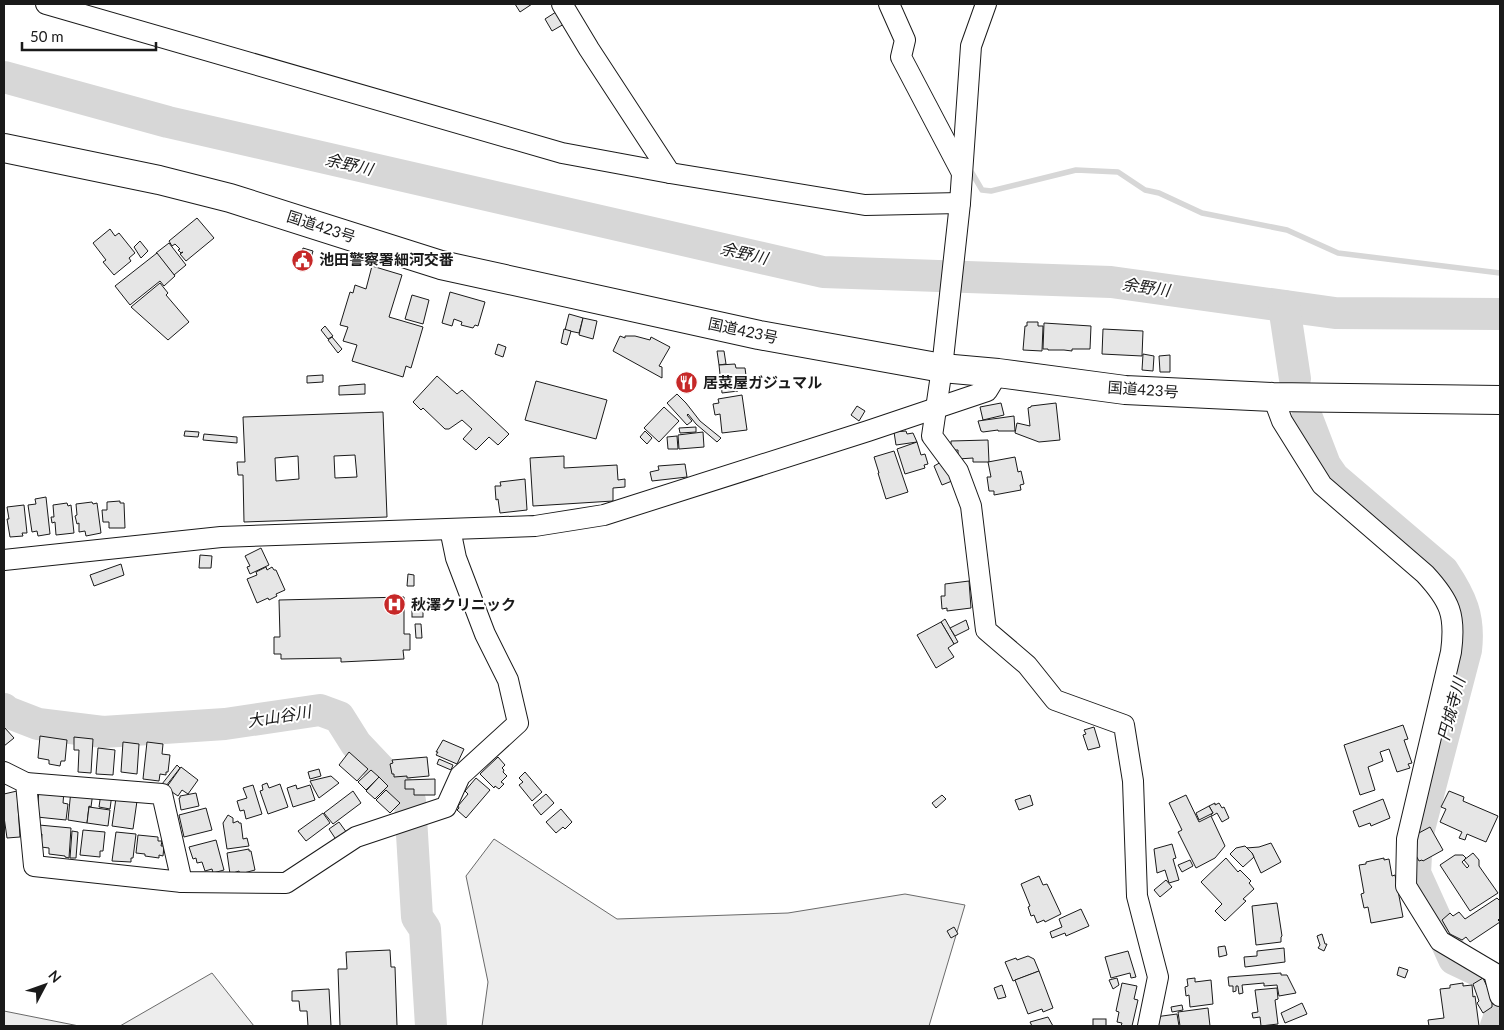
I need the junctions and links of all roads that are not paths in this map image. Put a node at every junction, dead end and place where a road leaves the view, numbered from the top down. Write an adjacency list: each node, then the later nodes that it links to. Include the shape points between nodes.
1 (46, 4): 6 (street, via 562,153)
2 (562, 4): 6 (street)
3 (889, 4): 7 (street, via 905,40 901,57)
4 (986, 4): 7 (street, via 971,46)
5 (4, 148): 9 (highway, 国道423号, via 230,198 441,265 759,335)
6 (670, 173): 8 (street, via 865,205)
7 (962, 173): 8 (street)
8 (960, 209): 9 (street)
9 (942, 368): 10 (highway, 国道423号); 13 (street)
10 (998, 374): 11 (highway, 国道423号, via 1125,390); 13 (street, via 987,391)
11 (1273, 397): 12 (highway, 国道423号); 19 (street, via 1282,421 1322,485 1425,574 1446,600 1454,630 1451,652 1407,839 1406,886 1440,941 1494,973)
12 (1500, 400)
13 (937, 409): 14 (street, via 604,515 535,526); 20 (street, via 932,436 958,471 971,506 986,630 1027,665 1055,700 1124,725 1132,781 1137,896 1158,977)
14 (450, 529): 15 (street, via 221,538); 18 (street, via 456,558 475,609 508,680 518,723 460,776 446,807 356,837 286,883)
15 (4, 560)
16 (4, 772): 17 (street)
17 (26, 782): 18 (street, via 162,794); 18 (street, via 34,866)
18 (182, 882)
19 (1500, 996)
20 (1148, 1026)

